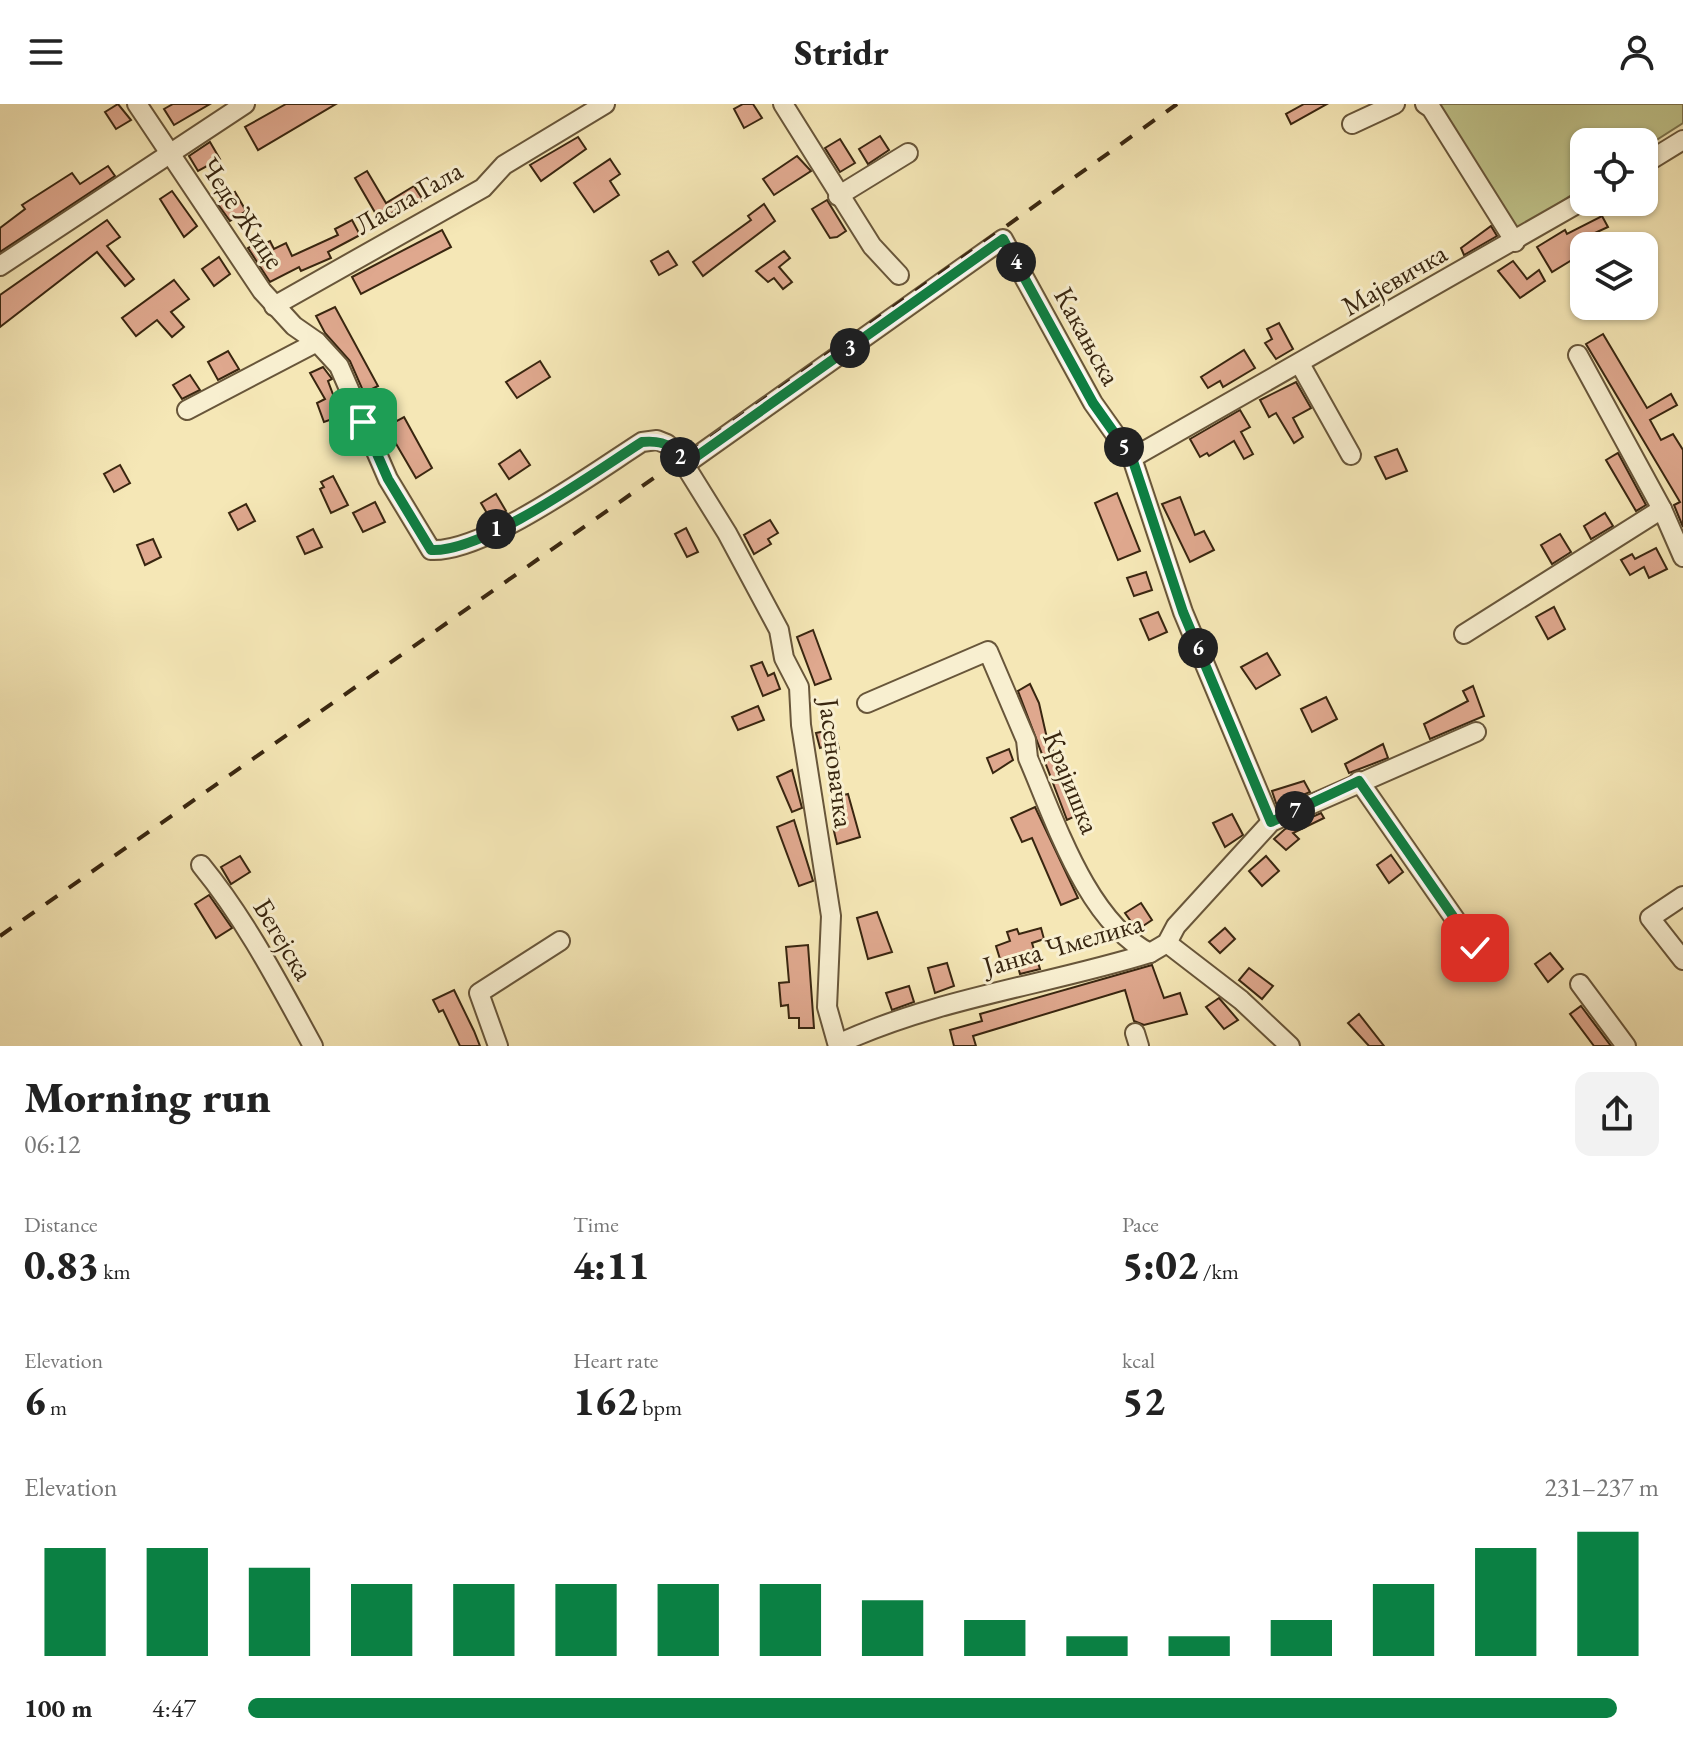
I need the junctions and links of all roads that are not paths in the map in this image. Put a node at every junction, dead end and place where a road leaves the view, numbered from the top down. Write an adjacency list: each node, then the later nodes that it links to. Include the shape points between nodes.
1 (137, 104): 9 (street, Чеде Жице)
2 (245, 104): 9 (street)
3 (605, 104): 17 (street, Ласла Гала, via 504,165 483,188)
4 (783, 104): 12 (street)
5 (1395, 104): 7 (street)
6 (1425, 104): 14 (street)
7 (1352, 124)
8 (1683, 140): 11 (street)
9 (167, 152): 15 (street); 17 (street, Чеде Жице)
10 (908, 153): 12 (street)
11 (1658, 155)
12 (838, 196): 16 (street)
13 (1570, 209): 14 (street, Мајевичка)
14 (1515, 242): 20 (street, Мајевичка)
15 (0, 266)
16 (899, 275)
17 (274, 306): 18 (street, Чеде Жице)
18 (317, 342): 21 (street); 24 (street, Чеде Жице, via 339,366 388,479 431,550 448,551 525,515 642,442 667,444)
19 (1578, 355): 25 (street)
20 (1300, 364): 22 (street); 23 (street, Мајевичка)
21 (187, 410)
22 (1351, 455)
23 (1132, 458): 24 (street, Какањска, via 1093,403 1003,239); 31 (street, Какањска, via 1183,612)
24 (683, 466): 40 (street, Јасеновачка, via 727,533 779,630 784,658 799,687 831,916 827,1007)
25 (1662, 509): 26 (street); 27 (street)
26 (1683, 557)
27 (1464, 634)
28 (867, 703): 37 (street, Крајишка, via 945,662 988,651 1086,887 1132,944)
29 (1476, 732): 30 (street, Јанка Чмелика)
30 (1359, 781): 31 (street, Јанка Чмелика); 36 (street)
31 (1271, 822): 35 (street, Јанка Чмелика, via 1176,926)
32 (201, 865): 41 (street, Бегејска, via 224,893)
33 (1683, 896): 38 (street, via 1650,918)
34 (560, 941): 42 (street, via 479,993)
35 (1167, 943): 37 (street, Јанка Чмелика); 43 (street)
36 (1475, 948)
37 (1150, 953): 40 (street, Јанка Чмелика, via 927,1010)
38 (1683, 960)
39 (1580, 984): 44 (street)
40 (838, 1045)
41 (313, 1046)
42 (498, 1046)
43 (1290, 1046)
44 (1626, 1046)

